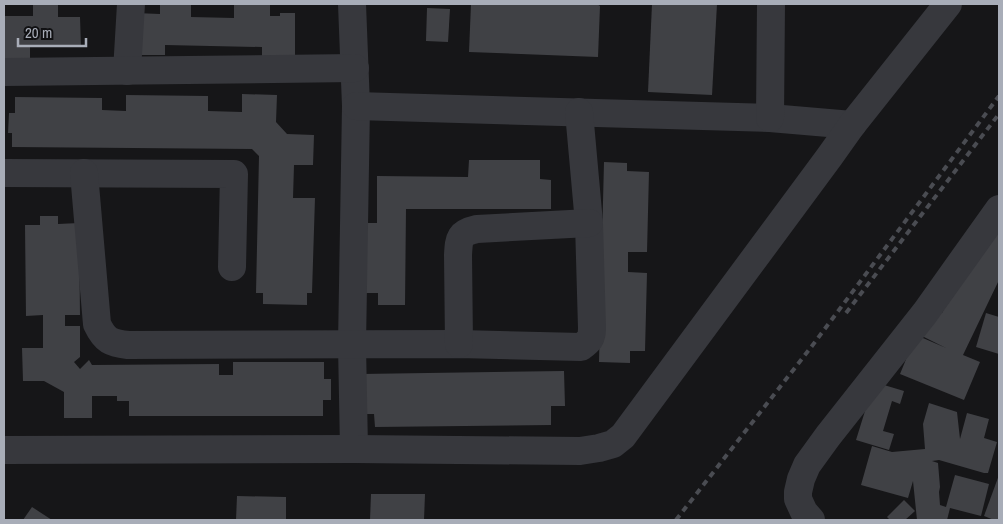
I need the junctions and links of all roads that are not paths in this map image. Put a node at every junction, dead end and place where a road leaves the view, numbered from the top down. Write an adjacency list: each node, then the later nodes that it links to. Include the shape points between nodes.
1 (131, 4): 6 (street)
2 (352, 4): 5 (street)
3 (771, 4): 10 (street)
4 (948, 4): 11 (street)
5 (355, 68): 6 (street); 8 (street)
6 (127, 71): 7 (street)
7 (4, 72)
8 (356, 106): 9 (street); 18 (street)
9 (579, 112): 10 (street); 15 (street)
10 (770, 118): 11 (street)
11 (852, 125): 19 (street, via 623,436 613,444 580,451)
12 (4, 172): 13 (street)
13 (84, 173): 16 (street, via 234,174); 18 (street, via 98,324 102,334 112,343)
14 (999, 209): 21 (street, via 925,313 807,465 798,499)
15 (589, 223): 17 (street, via 477,229 463,235 458,254); 17 (street, via 592,336 587,342 581,347)
16 (232, 267)
17 (459, 344): 18 (street)
18 (352, 345): 19 (street)
19 (354, 449): 20 (street)
20 (4, 450)
21 (811, 520)

